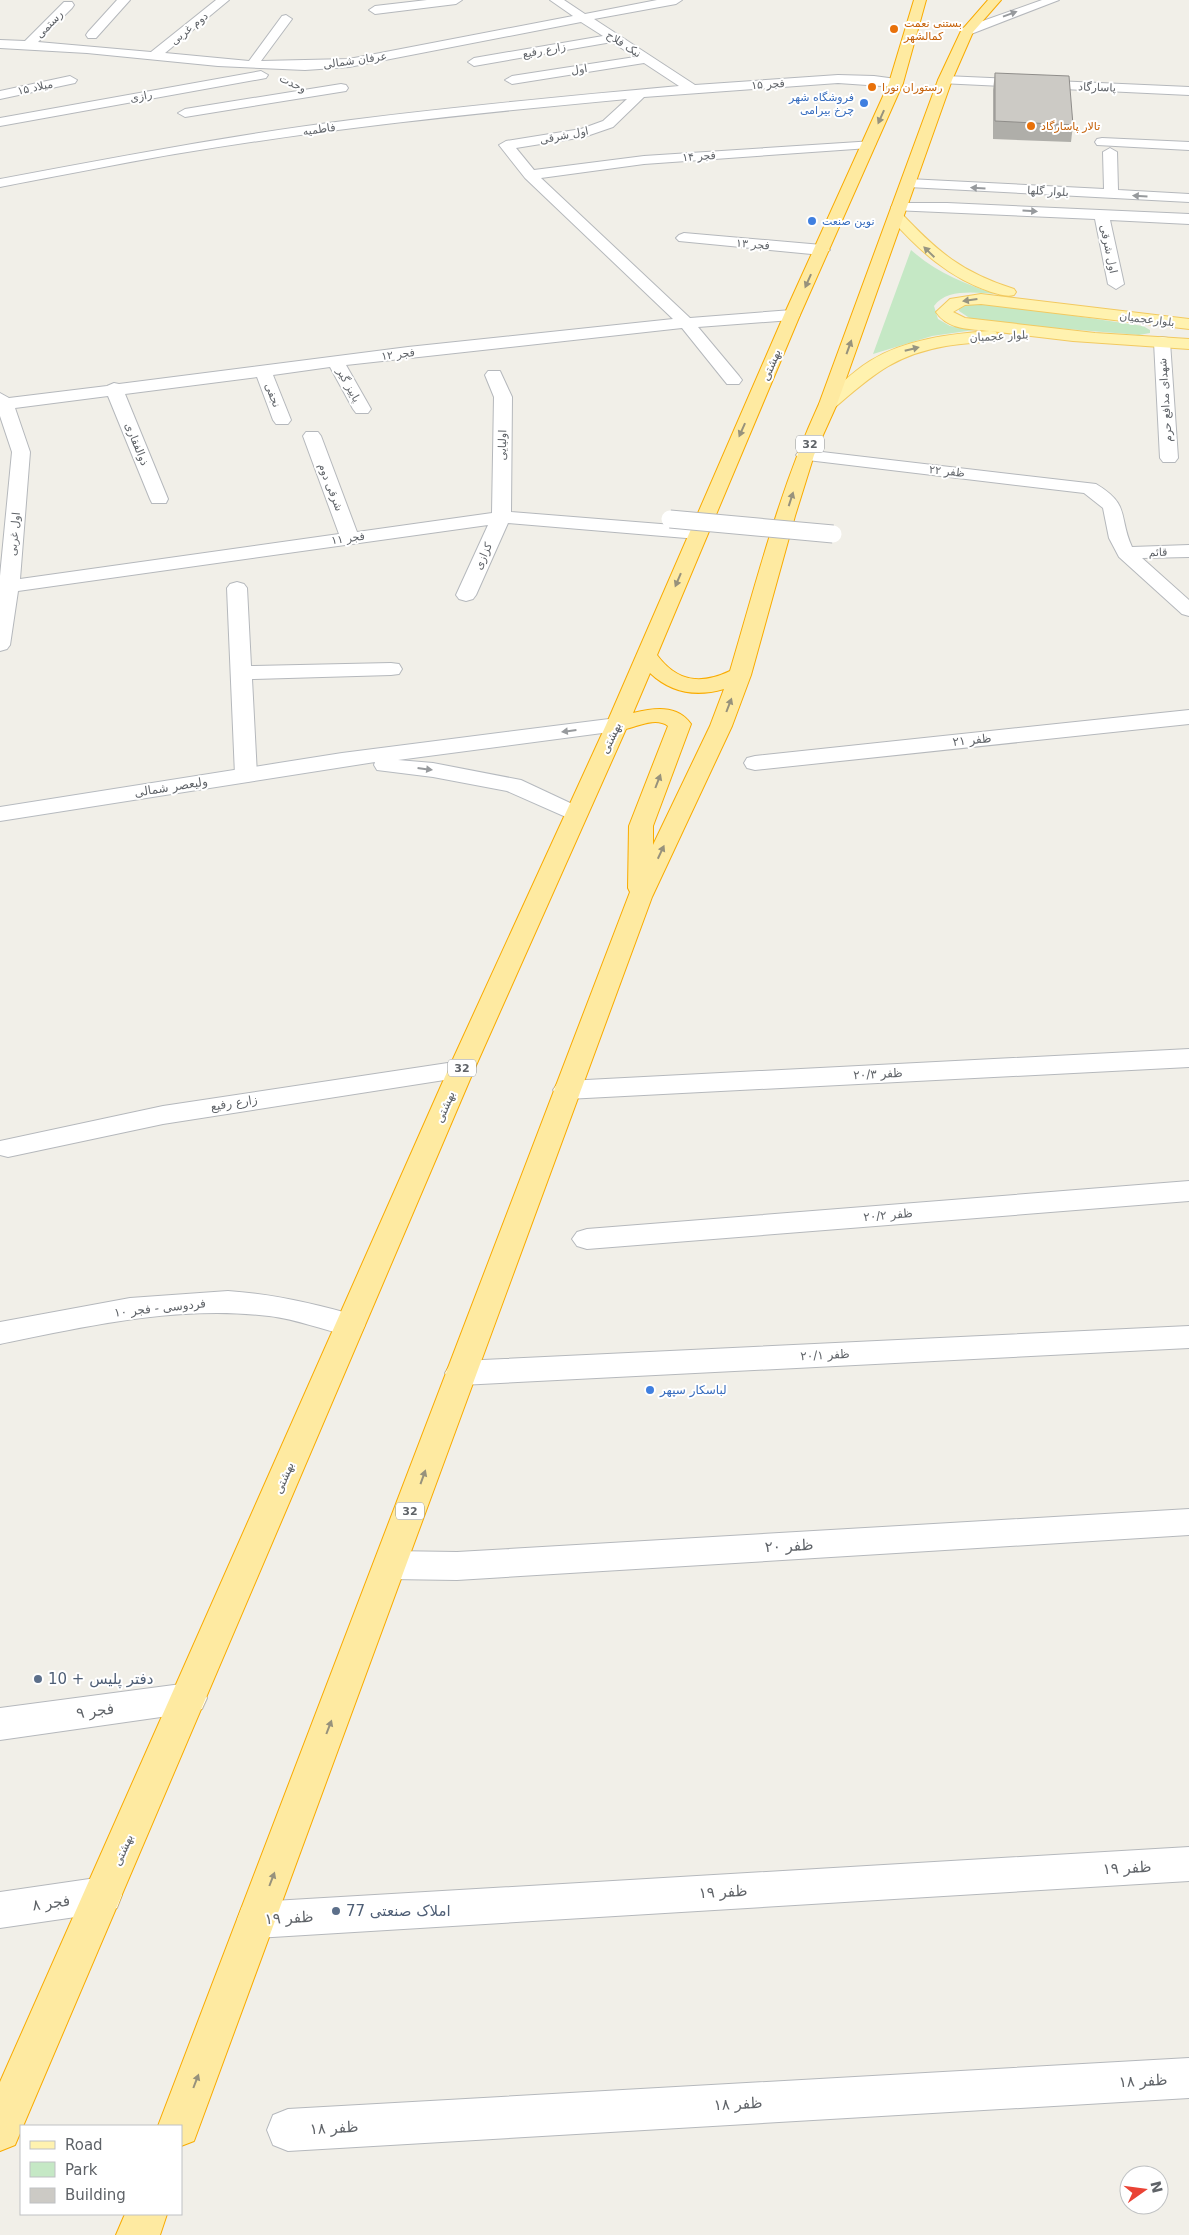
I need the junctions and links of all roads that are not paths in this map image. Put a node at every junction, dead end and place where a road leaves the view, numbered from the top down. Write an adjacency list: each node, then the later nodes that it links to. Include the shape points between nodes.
1 (124, 0): 15 (street)
2 (223, 0): 20 (street, دوم غربی)
3 (456, 0): 10 (street)
4 (556, 0): 12 (street, نیک فلاح)
5 (676, 0): 11 (street); 12 (street, عرفان شمالی)
6 (1053, 0): 14 (street, one-way to 6)
7 (922, 2): 28 (highway, بهشتی / 32)
8 (986, 3): 14 (highway, 32)
9 (68, 5): 18 (street, رستمی)
10 (375, 10)
11 (665, 15)
12 (581, 17): 16 (street, نیک فلاح); 24 (street, عرفان شمالی)
13 (286, 19): 23 (street)
14 (967, 31): 27 (highway, 32)
15 (92, 35)
16 (614, 38): 21 (street, نیک فلاح); 22 (street, زارع رفیع)
17 (0, 44): 18 (street, عرفان شمالی)
18 (35, 44): 19 (street); 20 (street, عرفان شمالی)
19 (0, 53)
20 (154, 56): 23 (street, عرفان شمالی)
21 (646, 59): 26 (street, اول); 30 (street, نیک فلاح)
22 (474, 62)
23 (253, 64): 24 (street, عرفان شمالی)
24 (280, 74): 32 (street, وحدت); 36 (street, رازی)
25 (70, 80): 34 (street, میلاد ۱۵)
26 (512, 80)
27 (945, 80): 31 (street, پاسارگاد); 41 (highway, 32)
28 (896, 83): 30 (street, فجر ۱۵, via 838,79); 37 (highway, بهشتی / 32, one-way to 37)
29 (340, 88): 32 (street)
30 (692, 89): 33 (street, فجر ۱۵)
31 (1189, 91)
32 (313, 93): 35 (street)
33 (640, 94): 39 (street, اول شرقی, via 608,124 584,133 506,145); 40 (street, فاطمیه, via 348,124 174,150)
34 (0, 95)
35 (184, 113)
36 (0, 122)
37 (869, 144): 39 (street, فجر ۱۴, via 644,160); 50 (highway, بهشتی / 32)
38 (1189, 146): 43 (street, via 1106,147)
39 (530, 175): 55 (street)
40 (0, 183)
41 (908, 183): 42 (street, بلوار گلها); 46 (highway, 32)
42 (950, 186): 43 (street, بلوار گلها, one-way to 42); 45 (street, via 938,197)
43 (1111, 194): 44 (street, بلوار گلها, one-way to 43)
44 (1189, 198)
45 (947, 207): 46 (street, بلوار گلها); 47 (street, بلوار گلها, one-way to 47)
46 (897, 211): 52 (main road, one-way to 46, via 1030,298 972,280 932,255); 66 (highway, 32, one-way to 46)
47 (1101, 214): 48 (street, بلوار گلها); 51 (street, اول شرقی)
48 (1189, 218)
49 (684, 238): 50 (street, فجر ۱۳)
50 (822, 250): 53 (highway, بهشتی / 32, one-way to 53)
51 (1116, 284)
52 (1105, 313): 54 (main road, بلوارعجمیان); 57 (main road, one-way to 57, via 981,299 958,302 944,312 961,323)
53 (792, 315): 55 (street, فجر ۱۲); 77 (highway, بهشتی / 32, one-way to 77)
54 (1162, 321): 56 (main road, بلوارعجمیان); 58 (main road)
55 (686, 323): 60 (street, فجر ۱۲); 63 (street)
56 (1189, 324)
57 (1092, 337): 58 (main road, بلوار عجمیان); 66 (main road, بلوار عجمیان, one-way to 57, via 881,361 906,350 979,336)
58 (1162, 342): 59 (main road, بلوار عجمیان); 73 (street, شهدای مدافع حرم)
59 (1189, 344)
60 (336, 362): 61 (street, فجر ۱۲); 67 (street, پاییز گیر)
61 (263, 371): 64 (street, فجر ۱۲); 68 (street, نجفی)
62 (494, 375): 75 (street, اولیایی, via 503,396)
63 (733, 380)
64 (114, 388): 65 (street, فجر ۱۲); 74 (street, ذوالفقاری)
65 (2, 401): 70 (street)
66 (828, 404): 71 (highway, 32)
67 (362, 409)
68 (282, 420)
69 (312, 436): 79 (street, شرقی دوم)
70 (21, 452): 72 (street); 82 (street, اول غربی)
71 (805, 455): 81 (street, ظفر ۲۲, via 1089,488 1114,508); 90 (highway, 32, one-way to 71)
72 (0, 457)
73 (1169, 458)
74 (159, 499)
75 (501, 517): 77 (street, فجر ۱۱); 79 (street, فجر ۱۱); 84 (street, کزازی)
76 (670, 519): 78 (street, bridge)
77 (698, 533): 87 (highway, بهشتی / 32, one-way to 87)
78 (833, 534)
79 (350, 538): 82 (street, فجر ۱۱)
80 (1189, 551): 81 (street, قائم)
81 (1126, 553): 85 (street)
82 (4, 588): 86 (street, اول غربی)
83 (237, 588): 89 (street)
84 (466, 595)
85 (1189, 610)
86 (0, 644)
87 (647, 655): 90 (highway, via 656,671 686,686 708,688); 92 (highway, بهشتی / 32)
88 (391, 669): 89 (street)
89 (242, 672): 95 (street)
90 (740, 674): 98 (highway, 32, one-way to 90, via 721,726)
91 (1189, 717): 94 (street, ظفر ۲۱)
92 (617, 725): 93 (street, one-way to 93); 97 (highway, بهشتی / 32); 98 (highway, one-way to 92, via 640,826 680,724 667,715 655,715)
93 (342, 760): 95 (street, ولیعصر شمالی); 97 (street, one-way to 97, via 433,770 513,785)
94 (755, 762)
95 (246, 775): 96 (street, ولیعصر شمالی)
96 (0, 814)
97 (575, 814): 100 (highway, بهشتی / 32)
98 (640, 896): 101 (highway, 32)
99 (1189, 1058): 101 (street, ظفر ۲۰/۳)
100 (461, 1070): 102 (street, زارع رفیع, via 163,1115); 105 (highway, بهشتی / 32)
101 (567, 1090): 108 (highway, 32)
102 (8, 1148)
103 (1189, 1191): 104 (street, ظفر ۲۰/۲)
104 (587, 1239)
105 (350, 1325): 106 (street, فردوسی - فجر ۱۰, via 263,1304 196,1303 68,1318); 111 (highway, بهشتی / 32)
106 (0, 1333)
107 (1189, 1337): 108 (street, ظفر ۲۰/۱)
108 (461, 1372): 110 (highway, 32, one-way to 108)
109 (1189, 1522): 110 (street, ظفر ۲۰, via 457,1566)
110 (390, 1565): 116 (highway, 32, one-way to 110)
111 (189, 1698): 112 (street, فجر ۹); 114 (highway, بهشتی / 32)
112 (0, 1724)
113 (1189, 1864): 116 (street, ظفر ۱۹)
114 (103, 1895): 115 (street, فجر ۸); 119 (highway, بهشتی / 32)
115 (0, 1910)
116 (256, 1920): 118 (highway, 32, one-way to 116)
117 (1189, 2078): 120 (street, ظفر ۱۸)
118 (179, 2125)
119 (0, 2130)
120 (288, 2130)
121 (146, 2215): 122 (highway)
122 (138, 2235)

